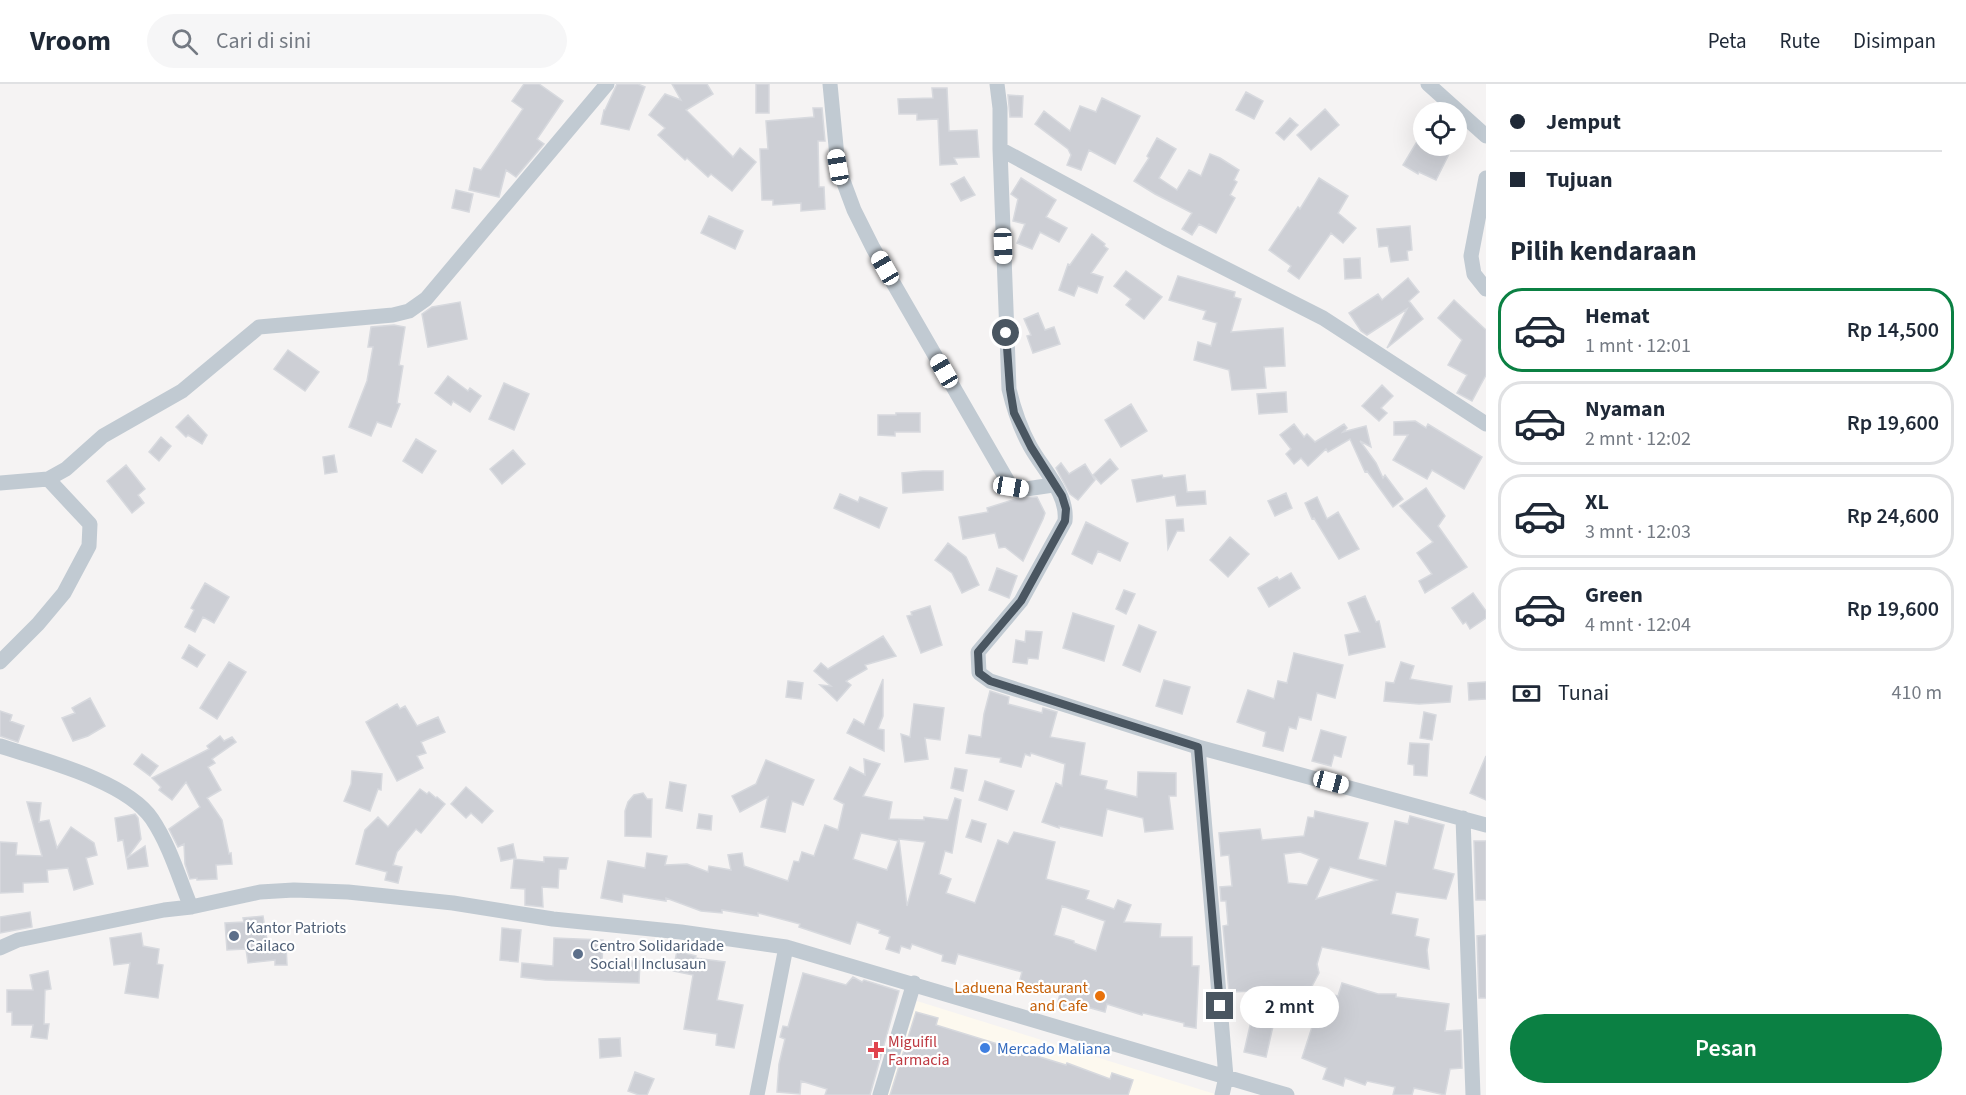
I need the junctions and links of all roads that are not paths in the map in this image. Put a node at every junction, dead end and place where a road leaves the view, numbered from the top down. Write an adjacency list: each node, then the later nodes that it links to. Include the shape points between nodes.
1 (607, 84): 10 (street, via 426,299 409,311 393,315 259,327 182,391 103,436 66,469)
2 (830, 84): 12 (street, via 838,167 873,248 1011,487)
3 (997, 84): 6 (street)
4 (1428, 84): 5 (street)
5 (1486, 136)
6 (1000, 149): 9 (street, via 1323,318); 12 (street, via 1010,389 1014,413)
7 (1486, 178): 8 (street, via 1471,256 1474,274)
8 (1486, 289)
9 (1486, 424)
10 (48, 479): 11 (street); 13 (street, via 90,524 89,546 64,593)
11 (0, 483)
12 (1053, 485): 15 (street, via 1062,496 1065,521 1021,601 978,652 979,673 990,681)
13 (0, 662)
14 (0, 746): 18 (street, via 122,791 151,817)
15 (1198, 747): 16 (street); 22 (street)
16 (1463, 818): 17 (street); 27 (street)
17 (1486, 825)
18 (191, 907): 19 (street, via 260,892 348,892); 20 (street, via 30,938)
19 (786, 947): 21 (street); 23 (street)
20 (0, 948)
21 (914, 983): 22 (street); 24 (street)
22 (1226, 1077): 25 (street); 26 (street)
23 (757, 1095)
24 (880, 1095)
25 (1222, 1095)
26 (1287, 1095)
27 (1473, 1095)

